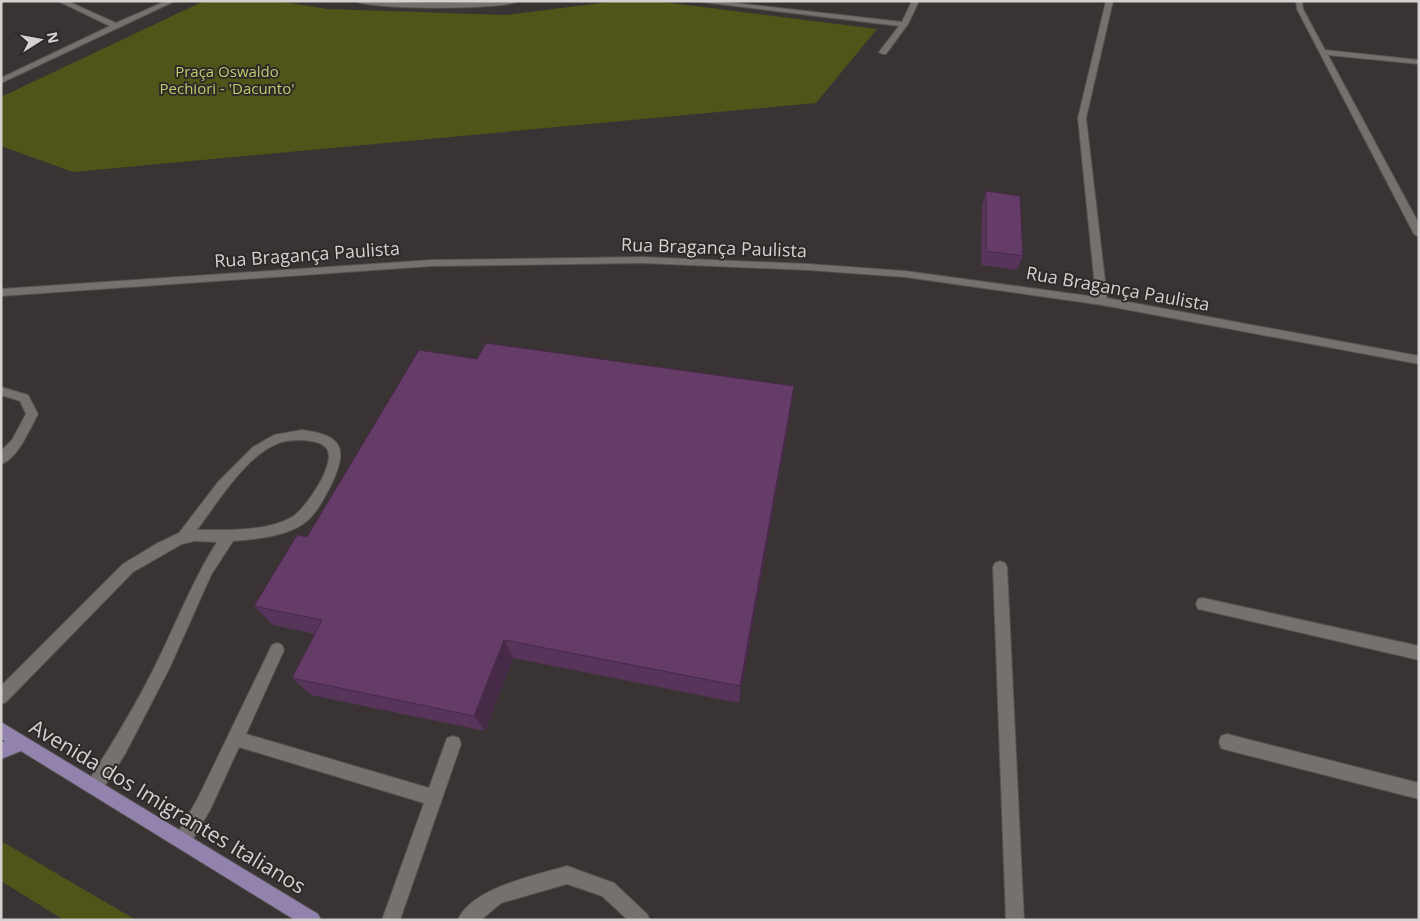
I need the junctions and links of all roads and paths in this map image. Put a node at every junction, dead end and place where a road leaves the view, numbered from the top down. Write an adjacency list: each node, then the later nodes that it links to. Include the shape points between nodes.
1 (60, 1): 10 (street)
2 (172, 1): 10 (street)
3 (358, 1): 4 (street, via 414,6 469,6)
4 (516, 1)
5 (696, 1): 9 (street)
6 (916, 1): 9 (street)
7 (1110, 1): 17 (street, via 1082,118)
8 (1299, 1): 12 (street, via 1300,9)
9 (904, 24): 11 (street)
10 (116, 26): 14 (street)
11 (883, 52)
12 (1323, 52): 13 (street); 15 (street)
13 (1419, 62)
14 (1, 81)
15 (1419, 234)
16 (1, 293): 17 (street, Rua Bragança Paulista, via 432,263 643,260 905,274)
17 (1102, 301): 18 (street, Rua Bragança Paulista)
18 (1419, 360)
19 (1, 392): 20 (street, via 24,398 32,414 16,443)
20 (1, 459)
21 (228, 535): 22 (street); 22 (street, via 264,531 298,521 324,488 335,464 336,451 332,445 309,435 288,435 267,442 228,480); 34 (street, via 206,571 164,664)
22 (182, 538): 27 (street, via 128,568)
23 (1000, 567): 42 (street)
24 (1203, 604): 26 (street)
25 (277, 650): 29 (street)
26 (1419, 653)
27 (1, 697)
28 (1, 730): 31 (main road, Avenida dos Imigrantes Italianos)
29 (234, 738): 36 (street); 37 (street, via 204,804)
30 (1227, 742): 35 (street)
31 (21, 743): 33 (main road); 34 (main road, Avenida dos Imigrantes Italianos)
32 (453, 744): 36 (street)
33 (1, 751)
34 (95, 786): 37 (main road, Avenida dos Imigrantes Italianos)
35 (1419, 791)
36 (434, 798): 39 (street)
37 (183, 840): 38 (main road, Avenida dos Imigrantes Italianos)
38 (312, 920)
39 (391, 920)
40 (467, 920): 41 (street, via 496,896 567,875 608,889)
41 (641, 920)
42 (1015, 920)

